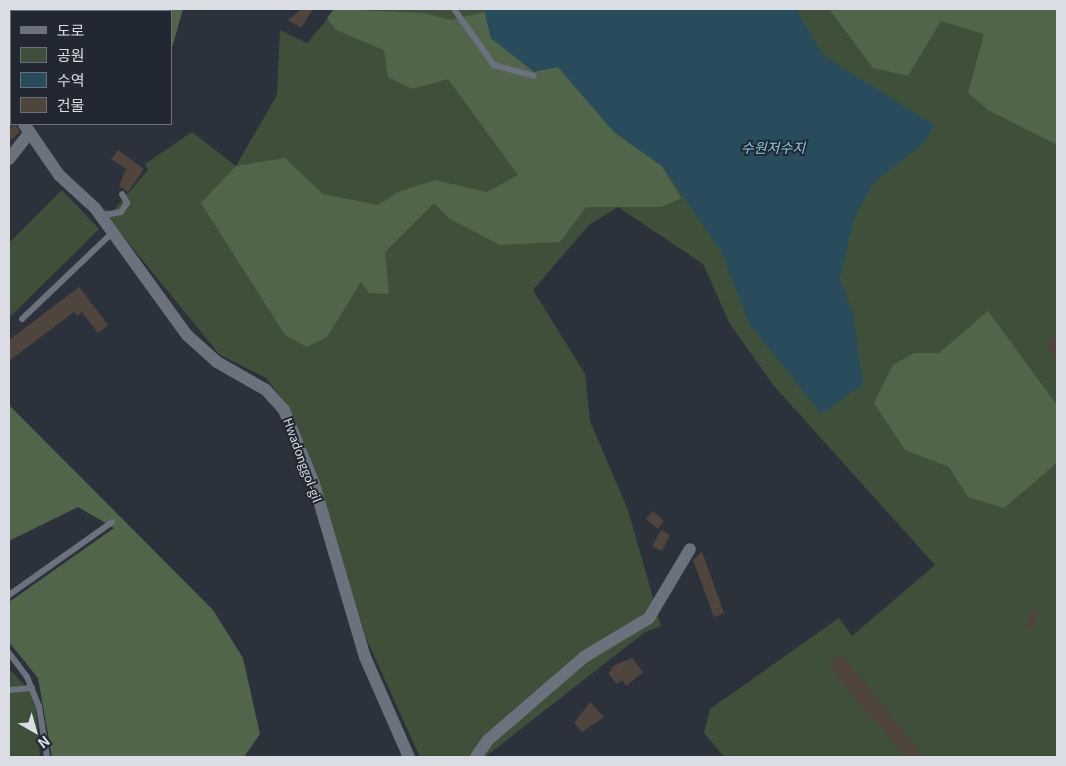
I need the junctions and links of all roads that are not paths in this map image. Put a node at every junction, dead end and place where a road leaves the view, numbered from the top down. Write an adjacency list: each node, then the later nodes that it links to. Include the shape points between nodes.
1 (454, 9): 2 (lane, via 494,65)
2 (534, 76)
3 (26, 128): 4 (street, Hwadonggol-gil); 6 (street, Hwadonggol-gil, via 60,175)
4 (9, 159)
5 (122, 194): 6 (lane, via 127,203 121,212)
6 (100, 216): 7 (street, Hwadonggol-gil)
7 (112, 233): 8 (lane); 16 (street, Hwadonggol-gil, via 187,335 217,362 266,390 284,410 314,484 362,651)
8 (22, 319)
9 (112, 522): 11 (lane)
10 (690, 549): 17 (street, via 648,618 584,657 488,740)
11 (9, 595)
12 (9, 654): 13 (lane)
13 (32, 688): 14 (lane); 15 (lane)
14 (9, 690)
15 (47, 757)
16 (409, 757)
17 (476, 757)

